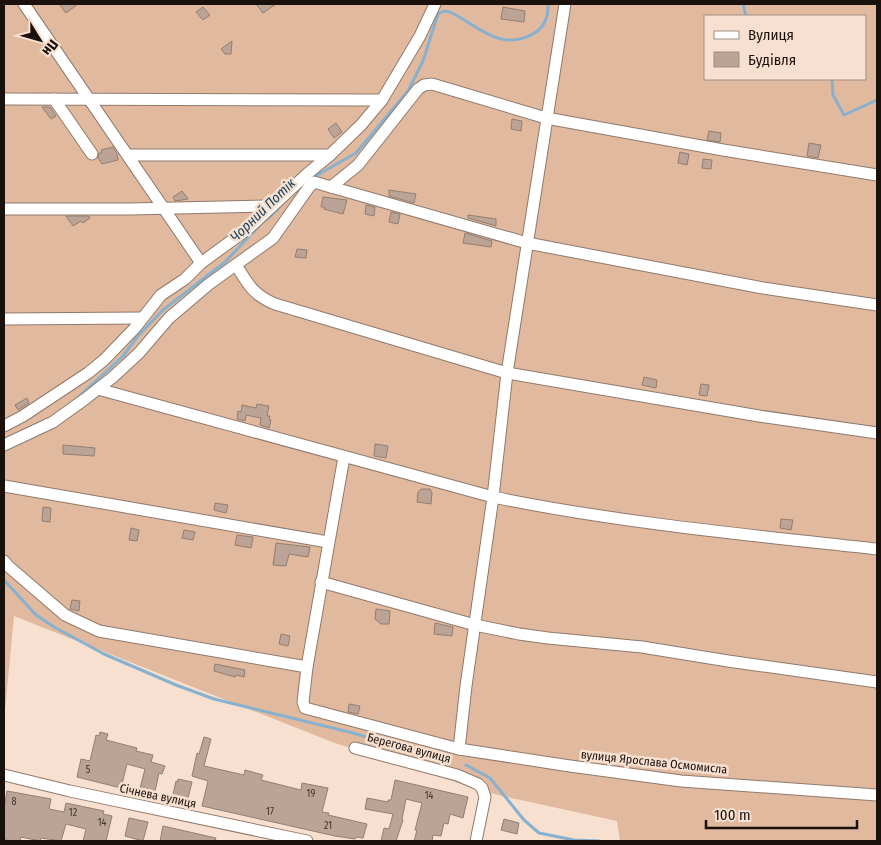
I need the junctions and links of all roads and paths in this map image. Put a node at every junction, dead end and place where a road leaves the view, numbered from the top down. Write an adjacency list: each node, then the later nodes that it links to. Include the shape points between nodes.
1 (24, 4): 6 (street)
2 (435, 4): 7 (street)
3 (565, 4): 8 (street)
4 (4, 99): 5 (street)
5 (54, 99): 6 (street); 9 (street)
6 (90, 99): 7 (street); 10 (street)
7 (382, 100): 11 (street)
8 (546, 118): 12 (street); 13 (street, via 432,84 424,85 358,165); 17 (street)
9 (92, 154)
10 (128, 155): 11 (street); 15 (street)
11 (330, 155): 14 (street)
12 (877, 175)
13 (331, 187): 17 (street); 19 (street, via 314,182 272,238)
14 (271, 206): 15 (street); 18 (street, via 249,228)
15 (165, 209): 16 (street); 18 (street)
16 (4, 210)
17 (527, 243): 20 (street, via 763,288); 23 (street)
18 (201, 263): 21 (street, via 161,295)
19 (236, 265): 23 (street, via 251,289 274,304); 24 (street, via 169,318 138,353)
20 (877, 305)
21 (142, 318): 22 (street); 25 (street, via 120,344 88,373)
22 (4, 319)
23 (507, 373): 26 (street); 30 (street)
24 (98, 389): 27 (street, via 54,422); 28 (street)
25 (4, 426)
26 (877, 433)
27 (4, 445)
28 (344, 457): 30 (street); 31 (street, вулиця Ярослава Осмомисла)
29 (4, 486): 31 (street)
30 (493, 497): 32 (street, via 545,508 707,530); 35 (street)
31 (328, 542): 34 (street, вулиця Ярослава Осмомисла)
32 (877, 549)
33 (4, 561): 36 (street, via 65,615 99,630)
34 (321, 582): 35 (street); 36 (street, вулиця Ярослава Осмомисла)
35 (475, 625): 37 (street, via 548,638 642,647); 39 (street)
36 (307, 667): 39 (street, вулиця Ярослава Осмомисла, via 303,702 308,710)
37 (877, 682)
38 (355, 748): 43 (street, Берегова вулиця, via 457,775 478,784 484,793 484,805)
39 (459, 749): 41 (street, вулиця Ярослава Осмомисла, via 681,781)
40 (4, 775): 42 (street, Січнева вулиця)
41 (877, 795)
42 (307, 841)
43 (476, 841)

